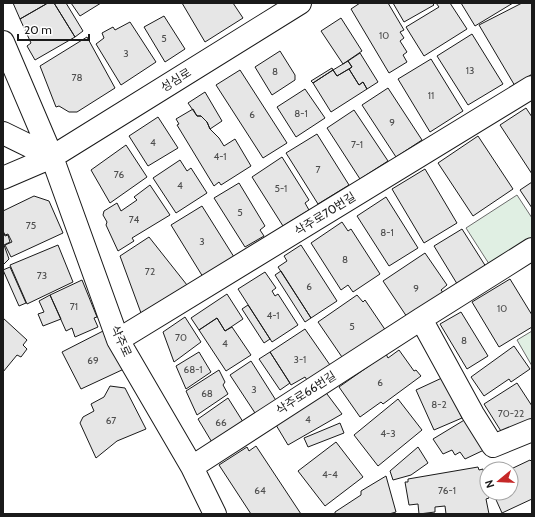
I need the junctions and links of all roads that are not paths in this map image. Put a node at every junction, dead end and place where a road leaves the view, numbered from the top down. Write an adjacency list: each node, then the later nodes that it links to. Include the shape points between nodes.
1 (300, 3): 7 (street, 성심로)
2 (3, 42): 7 (street, 삭주로)
3 (532, 87): 12 (street, 삭주로70번길)
4 (3, 133): 6 (street)
5 (3, 150): 6 (street)
6 (30, 155): 7 (street); 8 (street); 9 (street)
7 (52, 157): 12 (street, 삭주로)
8 (3, 178)
9 (3, 187)
10 (532, 249): 11 (street, 삭주로66번길)
11 (421, 319): 13 (street, via 493,446); 14 (street, 삭주로66번길)
12 (118, 340): 14 (street, 삭주로)
13 (532, 430)
14 (192, 467): 15 (street, 삭주로)
15 (215, 514)

